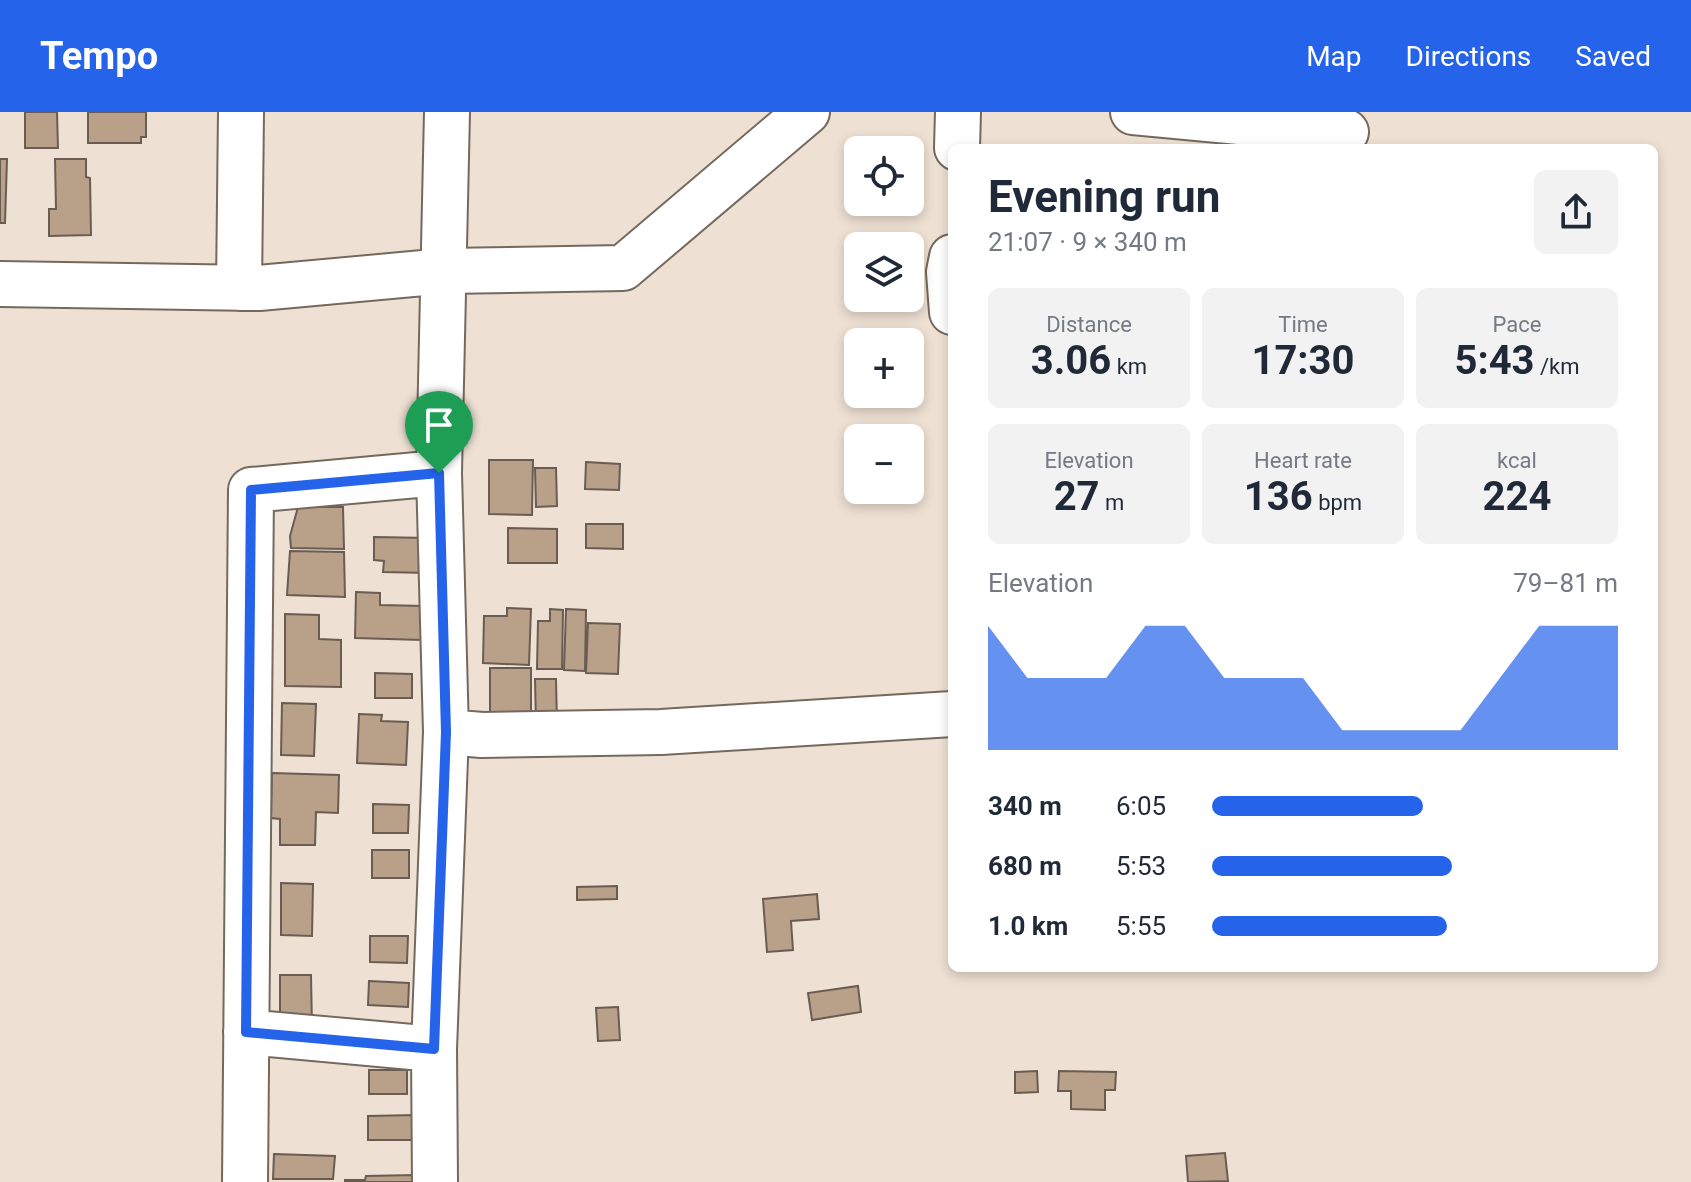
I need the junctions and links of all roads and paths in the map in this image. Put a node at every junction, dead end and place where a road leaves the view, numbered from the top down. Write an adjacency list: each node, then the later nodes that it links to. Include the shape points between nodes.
1 (241, 112): 10 (street)
2 (447, 112): 8 (street)
3 (807, 112): 8 (street, via 623,268)
4 (958, 112): 7 (street)
5 (1133, 112): 6 (street)
6 (1346, 132)
7 (957, 144)
8 (445, 271): 10 (street); 11 (street)
9 (0, 284): 10 (street)
10 (239, 288)
11 (439, 473): 13 (street); 14 (street, via 251,490)
12 (948, 714): 13 (street, via 661,732)
13 (446, 732): 15 (street)
14 (246, 1032): 15 (street); 16 (street)
15 (434, 1049): 17 (street)
16 (245, 1182)
17 (435, 1182)

